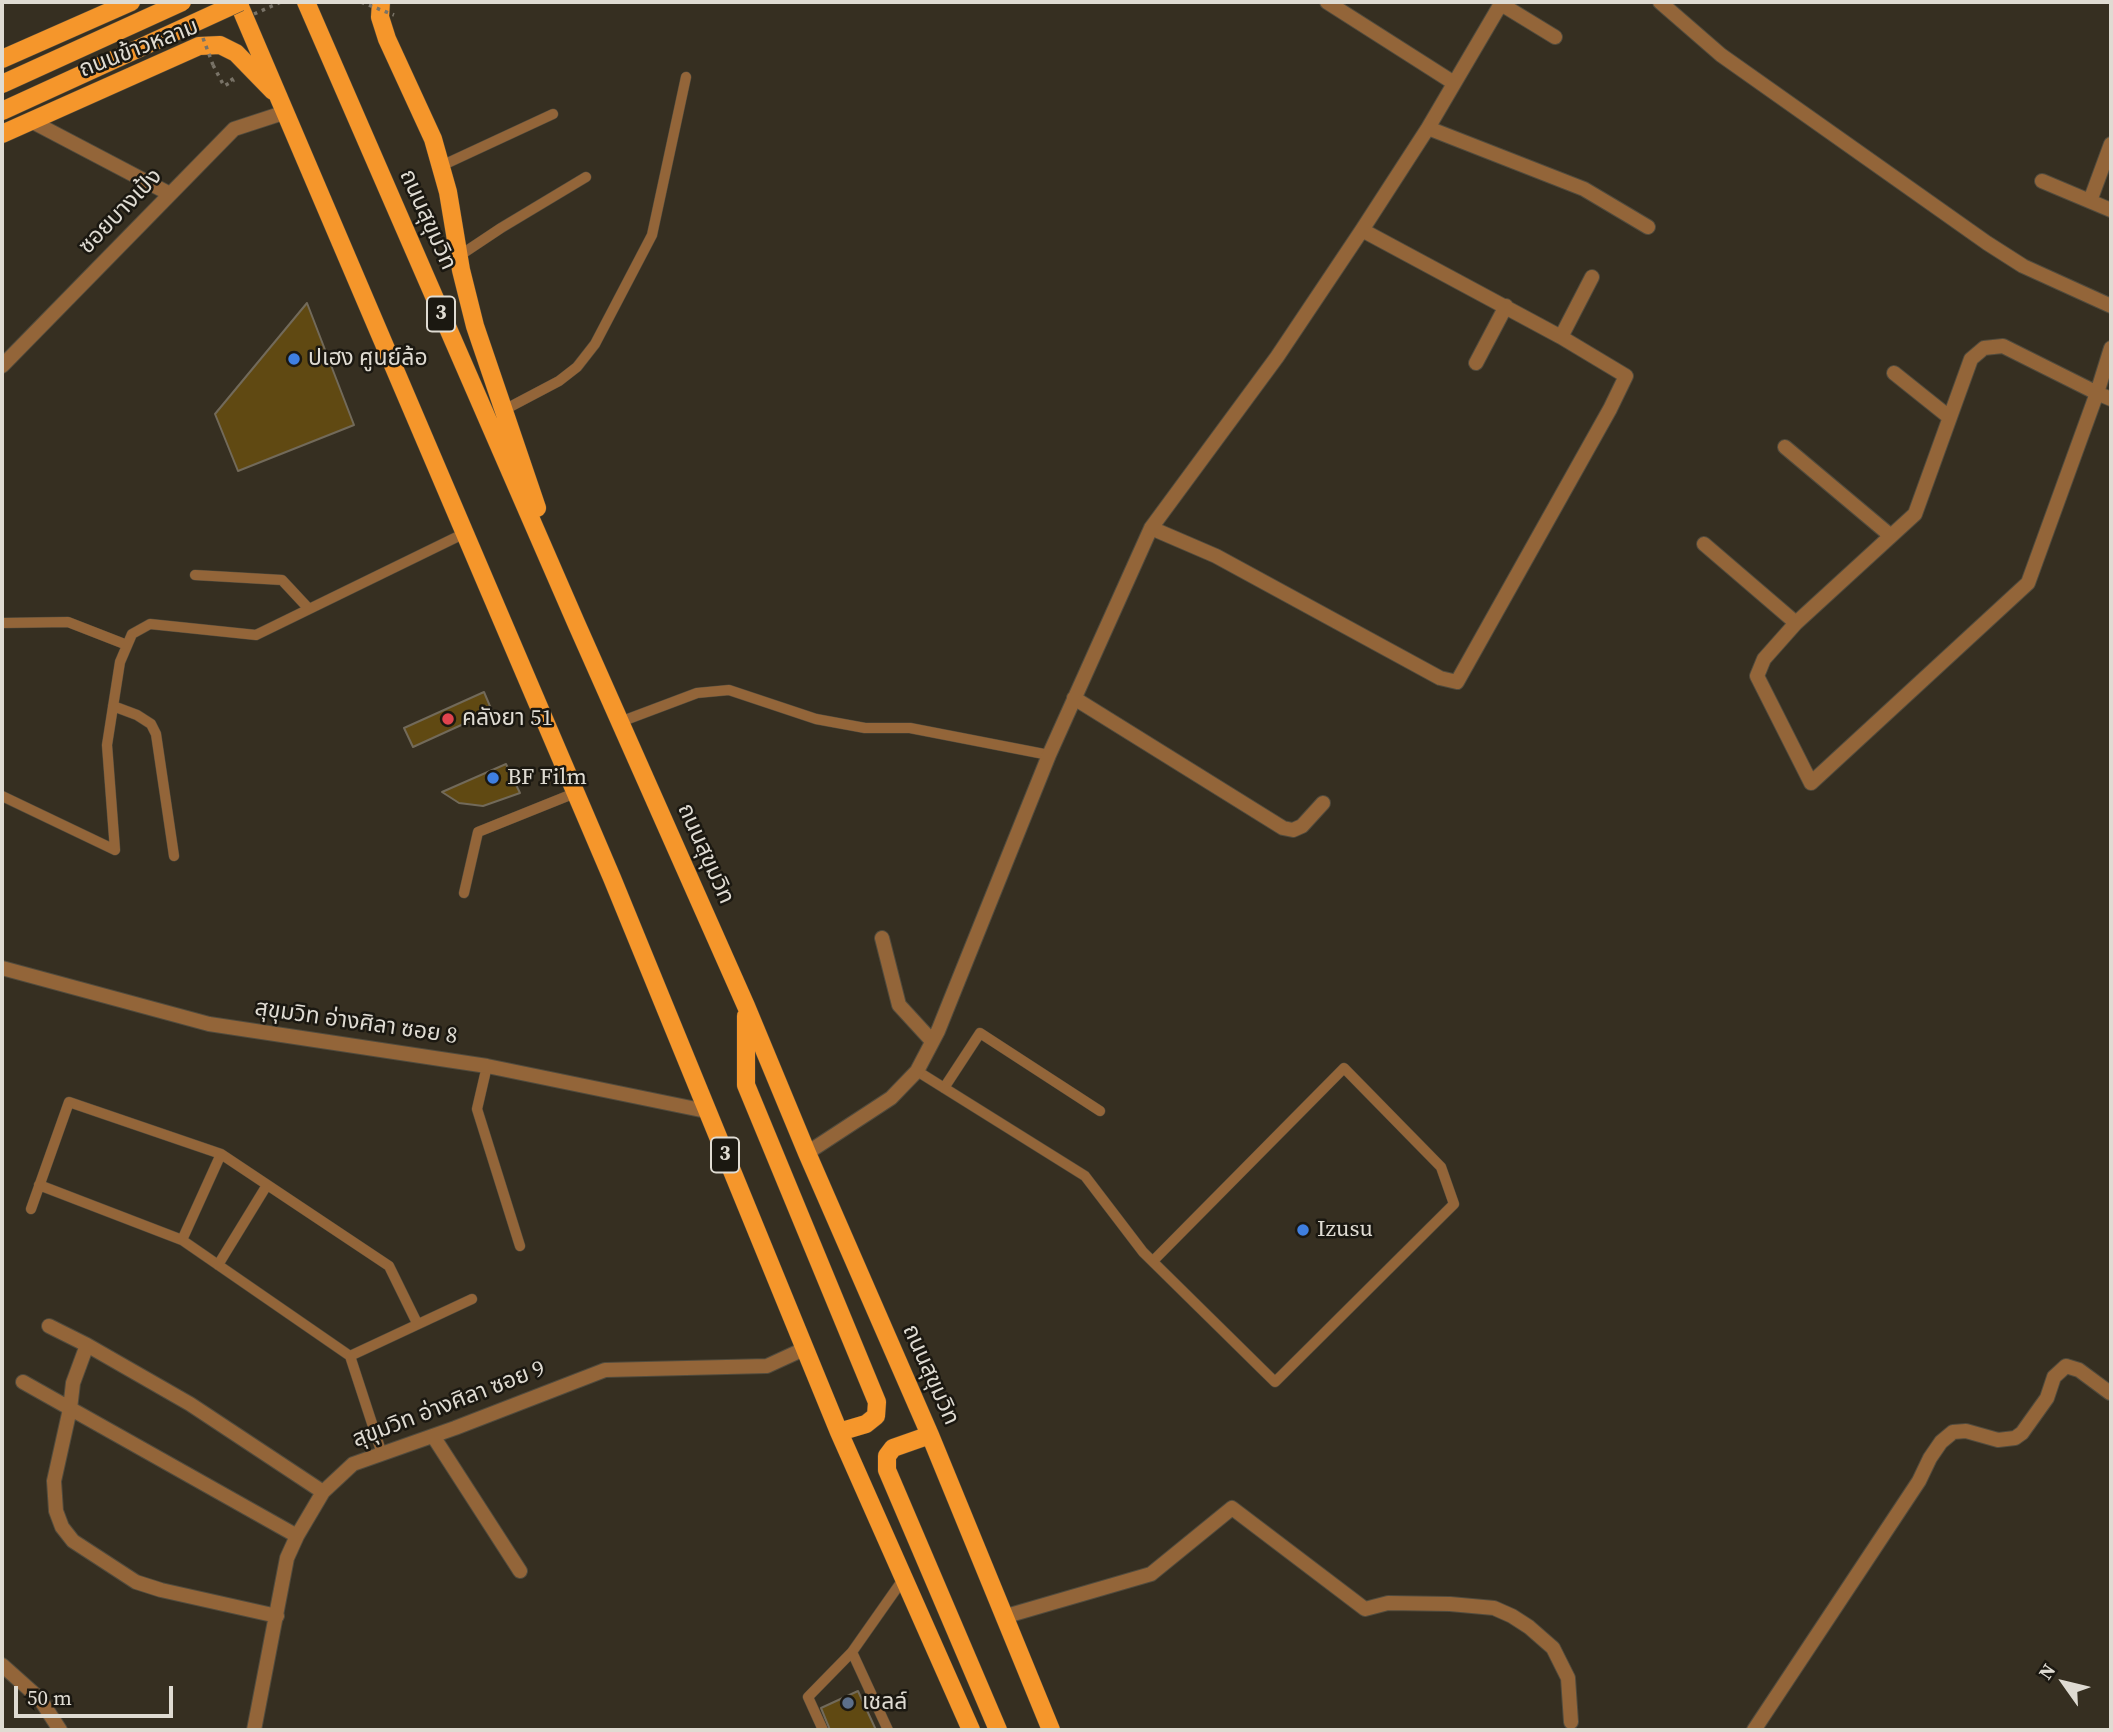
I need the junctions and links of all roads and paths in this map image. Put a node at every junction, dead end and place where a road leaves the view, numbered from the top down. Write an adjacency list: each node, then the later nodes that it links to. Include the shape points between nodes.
1 (130, 2): 13 (main road, ถนนข้าวหลาม)
2 (164, 2): 14 (main road, via 178,17 181,38)
3 (182, 2): 19 (main road, ถนนข้าวหลาม, bridge)
4 (239, 2): 20 (main road, 3); 21 (main road, ถนนข้าวหลาม, bridge)
5 (306, 2): 58 (main road, ถนนสุขุมวิท / 3)
6 (362, 2): 11 (path, bridge)
7 (381, 2): 27 (main road, via 387,39)
8 (1327, 2): 18 (street)
9 (1660, 2): 38 (street, via 1721,55 1987,243 2023,266)
10 (1501, 3): 12 (street); 18 (street)
11 (394, 15)
12 (1555, 37)
13 (2, 60)
14 (161, 62): 20 (main road, ถนนข้าวหลาม, via 199,46 220,45 236,53); 23 (main road, ถนนข้าวหลาม)
15 (214, 65): 16 (path, via 224,86 233,81)
16 (228, 72)
17 (686, 77): 47 (lane, via 652,235 595,344 559,381)
18 (1454, 83): 24 (street)
19 (2, 84)
20 (283, 105): 30 (street, ซอยบางเป้ง, via 234,129); 51 (main road, 3)
21 (2, 111)
22 (553, 114): 27 (lane)
23 (31, 121): 25 (main road, ถนนข้าวหลาม); 30 (street)
24 (1429, 128): 33 (street, via 1584,189); 34 (street)
25 (2, 134)
26 (2111, 144): 31 (street)
27 (441, 166): 35 (main road)
28 (586, 177): 35 (lane)
29 (2042, 181): 31 (street)
30 (170, 194): 42 (street, ซอยบางเป้ง)
31 (2090, 201): 32 (street)
32 (2111, 210)
33 (1648, 227)
34 (1362, 230): 37 (street); 50 (street, via 1277,357)
35 (459, 256): 47 (main road, via 475,326)
36 (1592, 277): 39 (street)
37 (1506, 306): 39 (street); 41 (street)
38 (2111, 306)
39 (1561, 337): 50 (street, via 1626,376 1457,682 1440,678 1216,556)
40 (2111, 348): 45 (street)
41 (1476, 363)
42 (2, 366)
43 (2111, 369): 45 (street)
44 (1894, 373): 48 (street)
45 (2097, 393): 46 (street); 48 (street, via 2003,346 1984,348 1971,359); 57 (street, via 2028,583 1811,783 1757,676 1764,659)
46 (2111, 399)
47 (504, 410): 58 (main road)
48 (1949, 417): 52 (street, via 1915,514)
49 (1785, 447): 52 (street)
50 (1151, 528): 60 (street)
51 (465, 533): 55 (lane); 64 (main road, 3)
52 (1891, 536): 57 (street)
53 (1704, 544): 57 (street)
54 (195, 575): 55 (lane, via 282,580)
55 (309, 609): 59 (lane, via 256,635 150,624 132,634)
56 (2, 623): 59 (lane, via 68,622)
57 (1796, 623)
58 (577, 625): 62 (main road, ถนนสุขุมวิท / 3)
59 (127, 645): 61 (lane)
60 (1074, 698): 63 (street); 66 (street, via 1283,828 1302,827)
61 (113, 706): 65 (lane, via 107,744 115,850); 67 (lane, via 151,724 156,734)
62 (620, 722): 63 (lane, via 697,693 729,690 816,719 864,728 910,728); 71 (main road, ถนนสุขุมวิท / 3)
63 (1049, 755): 72 (street)
64 (575, 793): 68 (lane, via 478,832); 76 (main road, 3)
65 (2, 796)
66 (1323, 803)
67 (174, 856)
68 (464, 892)
69 (882, 938): 72 (street, via 899,1005)
70 (2, 968): 73 (street, สุขุมวิท อ่างศิลา ซอย 8, via 209,1024)
71 (746, 1006): 78 (main road, ถนนสุขุมวิท / 3); 96 (main road, via 746,1085 877,1402 876,1416 866,1424)
72 (932, 1041): 74 (street)
73 (487, 1066): 76 (street, สุขุมวิท อ่างศิลา ซอย 8); 84 (lane, via 477,1109)
74 (917, 1070): 75 (lane); 78 (street, via 891,1098)
75 (944, 1088): 77 (lane, via 979,1033); 85 (lane, via 1085,1176)
76 (706, 1111): 91 (main road, 3)
77 (1100, 1111)
78 (807, 1153): 97 (main road, ถนนสุขุมวิท / 3)
79 (221, 1154): 80 (lane, via 69,1102); 81 (lane); 83 (lane)
80 (39, 1185): 82 (lane); 83 (lane)
81 (267, 1185): 86 (lane); 88 (lane, via 389,1266)
82 (31, 1209)
83 (182, 1240): 86 (lane)
84 (520, 1246)
85 (1153, 1261): 85 (lane, via 1275,1382 1454,1204 1441,1167 1344,1068)
86 (218, 1265): 92 (lane)
87 (472, 1299): 88 (lane)
88 (417, 1323): 92 (lane)
89 (49, 1326): 90 (street)
90 (87, 1345): 95 (street, via 72,1382); 100 (street, via 190,1404)
91 (804, 1349): 96 (main road, 3); 98 (street, สุขุมวิท อ่างศิลา ซอย 9, via 767,1366 605,1370)
92 (351, 1356): 99 (lane)
93 (23, 1382): 95 (street)
94 (2110, 1393): 116 (street, via 2066,1366 2054,1377 2047,1398 2022,1433 1998,1440 1953,1432 1941,1442)
95 (70, 1409): 101 (street); 104 (street, via 54,1481 56,1511 73,1541 136,1582)
96 (839, 1432): 103 (main road, 3)
97 (930, 1435): 105 (main road, ถนนสุขุมวิท / 3); 114 (main road, via 893,1448 887,1456 887,1470)
98 (433, 1436): 99 (street, สุขุมวิท อ่างศิลา ซอย 9); 102 (street)
99 (382, 1454): 100 (street, สุขุมวิท อ่างศิลา ซอย 9, via 353,1464)
100 (323, 1492): 101 (street, สุขุมวิท อ่างศิลา ซอย 9)
101 (297, 1536): 104 (street, สุขุมวิท อ่างศิลา ซอย 9, via 287,1558)
102 (520, 1571)
103 (904, 1578): 106 (lane); 113 (main road, 3)
104 (277, 1616): 110 (street, สุขุมวิท อ่างศิลา ซอย 9)
105 (1003, 1617): 108 (street, via 1151,1574 1231,1508 1365,1609 1388,1603 1450,1604 1494,1608 1512,1616 1553,1648 1568,1678); 115 (main road, ถนนสุขุมวิท / 3)
106 (852, 1652): 111 (lane, via 808,1697); 112 (lane)
107 (2, 1665): 109 (street, via 40,1699)
108 (1571, 1723)
109 (60, 1730)
110 (254, 1730)
111 (823, 1730)
112 (888, 1730)
113 (971, 1730)
114 (998, 1730)
115 (1051, 1730)
116 (1754, 1730)

